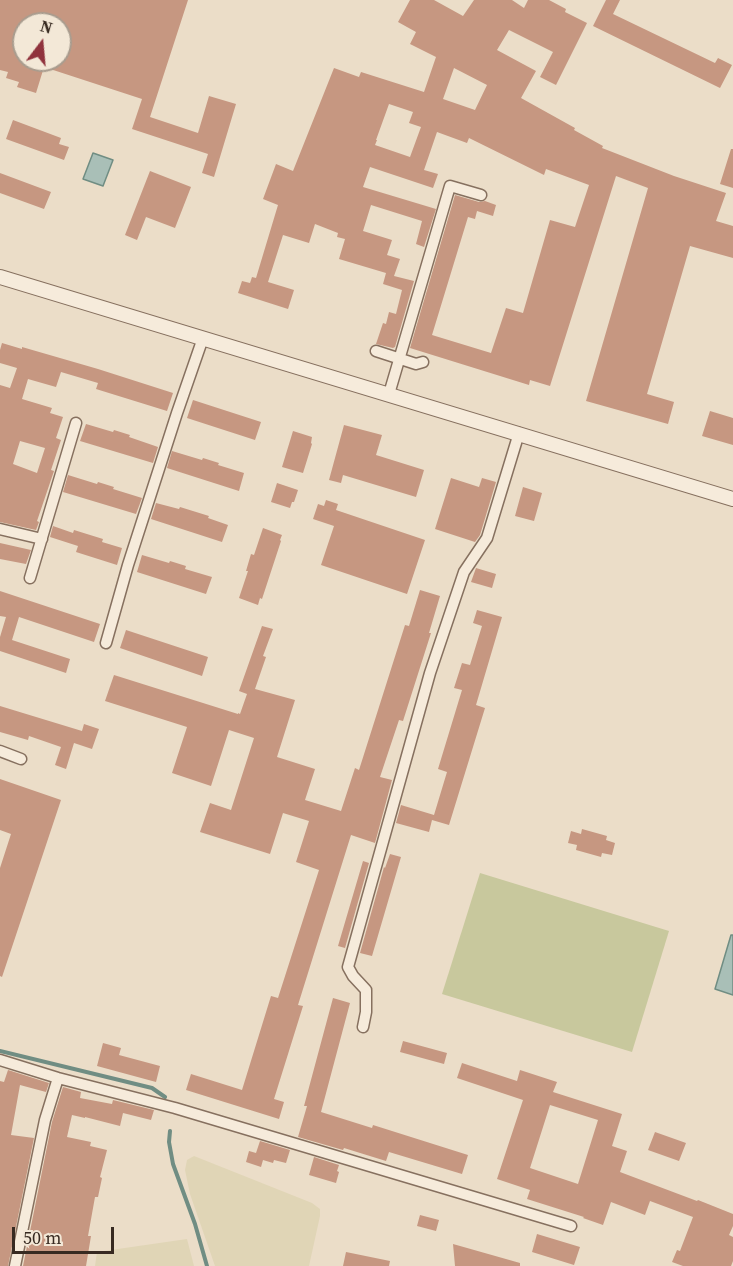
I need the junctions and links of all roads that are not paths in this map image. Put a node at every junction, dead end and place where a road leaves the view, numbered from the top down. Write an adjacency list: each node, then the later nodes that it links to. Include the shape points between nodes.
1 (481, 195): 5 (street, via 451,183)
2 (0, 277): 3 (street)
3 (204, 338): 7 (street); 14 (street, via 177,412)
4 (376, 351): 5 (street)
5 (399, 360): 6 (street); 7 (street)
6 (423, 362)
7 (389, 394): 9 (street)
8 (76, 423): 12 (street)
9 (519, 433): 10 (street); 17 (street, via 487,538 464,572 430,673 348,967 366,990)
10 (733, 499)
11 (0, 529): 12 (street)
12 (42, 539): 13 (street)
13 (30, 578)
14 (106, 643)
15 (0, 751): 16 (street)
16 (21, 759)
17 (363, 1027)
18 (0, 1060): 19 (street)
19 (58, 1078): 20 (street, via 175,1108); 21 (street, via 45,1120)
20 (571, 1226)
21 (15, 1266)

